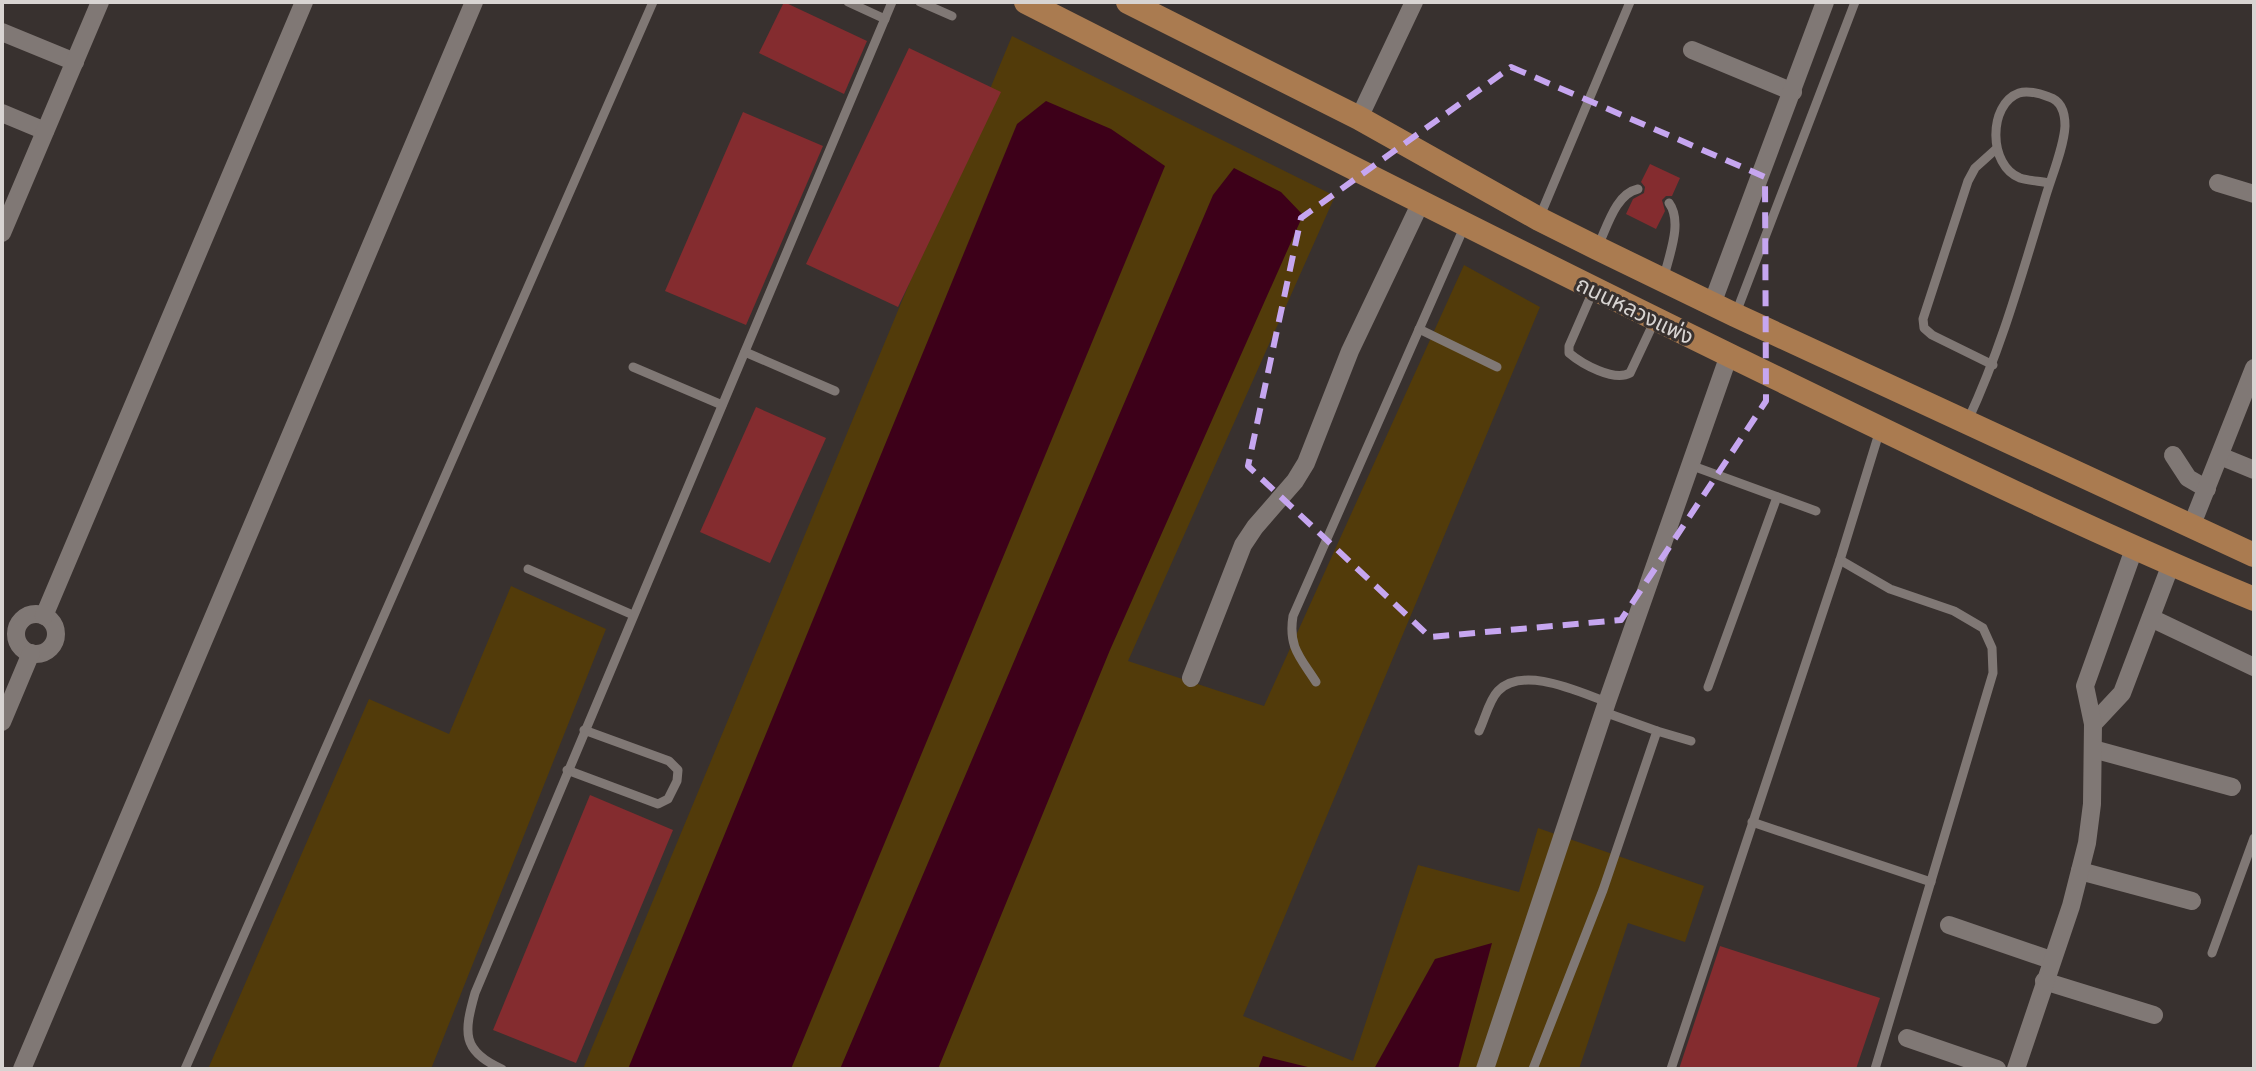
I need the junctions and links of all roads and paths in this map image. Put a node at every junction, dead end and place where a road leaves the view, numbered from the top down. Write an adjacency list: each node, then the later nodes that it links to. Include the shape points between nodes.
1 (100, 2): 18 (street)
2 (304, 2): 65 (street)
3 (474, 2): 94 (street)
4 (653, 2): 95 (lane)
5 (848, 2): 15 (lane)
6 (892, 2): 15 (lane)
7 (920, 2): 14 (lane)
8 (1026, 2): 28 (main road, ถนนหลวงแพ่ง)
9 (1128, 2): 21 (main road, ถนนหลวงแพ่ง)
10 (1414, 2): 21 (street)
11 (1630, 2): 30 (lane)
12 (1825, 2): 19 (street)
13 (1855, 2): 37 (lane)
14 (952, 16)
15 (885, 19): 40 (lane)
16 (2, 32): 18 (street)
17 (1692, 50): 19 (street)
18 (75, 62): 22 (street)
19 (1793, 92): 36 (street)
20 (2, 113): 22 (street)
21 (1359, 118): 30 (main road, ถนนหลวงแพ่ง)
22 (45, 131): 32 (street)
23 (1995, 150): 24 (lane, via 2018,177); 24 (lane, via 2000,113 2009,100 2031,92 2053,97 2063,108 2065,128); 42 (lane, via 1968,181 1923,319 1932,335)
24 (2050, 183): 42 (lane)
25 (2218, 183): 27 (street)
26 (1638, 189): 33 (lane, via 1621,198)
27 (2254, 194)
28 (1421, 202): 31 (main road, ถนนหลวงแพ่ง); 69 (street, via 1350,351 1306,463 1243,545)
29 (1669, 203): 34 (lane, via 1675,221)
30 (1539, 219): 33 (main road, ถนนหลวงแพ่ง)
31 (1465, 225): 35 (main road, ถนนหลวงแพ่ง); 39 (lane)
32 (2, 233)
33 (1597, 248): 34 (main road, ถนนหลวงแพ่ง)
34 (1664, 280): 36 (main road, ถนนหลวงแพ่ง)
35 (1594, 290): 38 (main road, ถนนหลวงแพ่ง); 38 (lane, via 1569,346 1575,358 1623,377 1630,373)
36 (1712, 304): 37 (main road, ถนนหลวงแพ่ง)
37 (1735, 315): 48 (main road, ถนนหลวงแพ่ง)
38 (1655, 320): 41 (main road, ถนนหลวงแพ่ง)
39 (1419, 329): 44 (lane); 70 (lane, via 1293,616 1290,635)
40 (745, 352): 46 (lane); 47 (lane)
41 (1729, 355): 49 (main road, ถนนหลวงแพ่ง); 52 (street)
42 (1993, 365): 48 (lane)
43 (633, 367): 47 (lane)
44 (1497, 367)
45 (2254, 368): 51 (street)
46 (835, 391)
47 (722, 405): 64 (lane)
48 (1966, 423): 57 (main road, ถนนหลวงแพ่ง)
49 (1880, 430): 58 (main road, ถนนหลวงแพ่ง); 60 (lane)
50 (2173, 455): 54 (street, via 2188,478)
51 (2220, 456): 53 (street); 54 (street)
52 (1690, 465): 55 (lane); 72 (street)
53 (2254, 470)
54 (2207, 489): 57 (street)
55 (1777, 497): 56 (lane); 71 (lane)
56 (1816, 511)
57 (2191, 527): 59 (main road, ถนนหลวงแพ่ง)
58 (2134, 549): 61 (main road, ถนนหลวงแพ่ง); 74 (street, via 2085,686)
59 (2254, 555)
60 (1840, 560): 82 (lane); 85 (lane, via 1890,589 1954,611 1983,628 1992,648 1993,673)
61 (2171, 564): 63 (main road, ถนนหลวงแพ่ง); 66 (street)
62 (528, 569): 64 (lane)
63 (2254, 599)
64 (633, 615): 75 (lane)
65 (44, 616): 67 (street, via 54,624 56,638 44,653); 67 (street, via 31,615 17,627 17,640)
66 (2151, 618): 68 (street); 74 (street, via 2122,693)
67 (31, 653): 73 (street)
68 (2254, 667)
69 (1191, 678)
70 (1316, 682)
71 (1708, 687)
72 (1605, 707): 76 (lane, via 1555,684 1510,682 1496,692); 77 (lane); 93 (street)
73 (2, 722)
74 (2093, 724): 79 (street)
75 (584, 730): 80 (lane); 80 (lane, via 669,761 678,770 677,781 668,799 658,804)
76 (1479, 731)
77 (1657, 731): 78 (lane); 97 (lane, via 1603,890)
78 (1691, 741)
79 (2093, 749): 81 (street); 84 (street, via 2092,804)
80 (567, 770): 96 (lane, via 468,1018 467,1040 475,1053)
81 (2232, 787)
82 (1752, 822): 85 (lane); 98 (lane)
83 (2254, 838): 88 (lane)
84 (2080, 871): 86 (street); 89 (street)
85 (1931, 882): 99 (lane)
86 (2192, 901)
87 (1949, 925): 89 (street)
88 (2212, 953)
89 (2051, 960): 90 (street)
90 (2044, 981): 91 (street); 101 (street)
91 (2154, 1015)
92 (1907, 1038): 100 (street)
93 (1488, 1068)
94 (22, 1069)
95 (185, 1069)
96 (502, 1069)
97 (1533, 1069)
98 (1671, 1069)
99 (1875, 1069)
100 (1997, 1069)
101 (2016, 1069)

